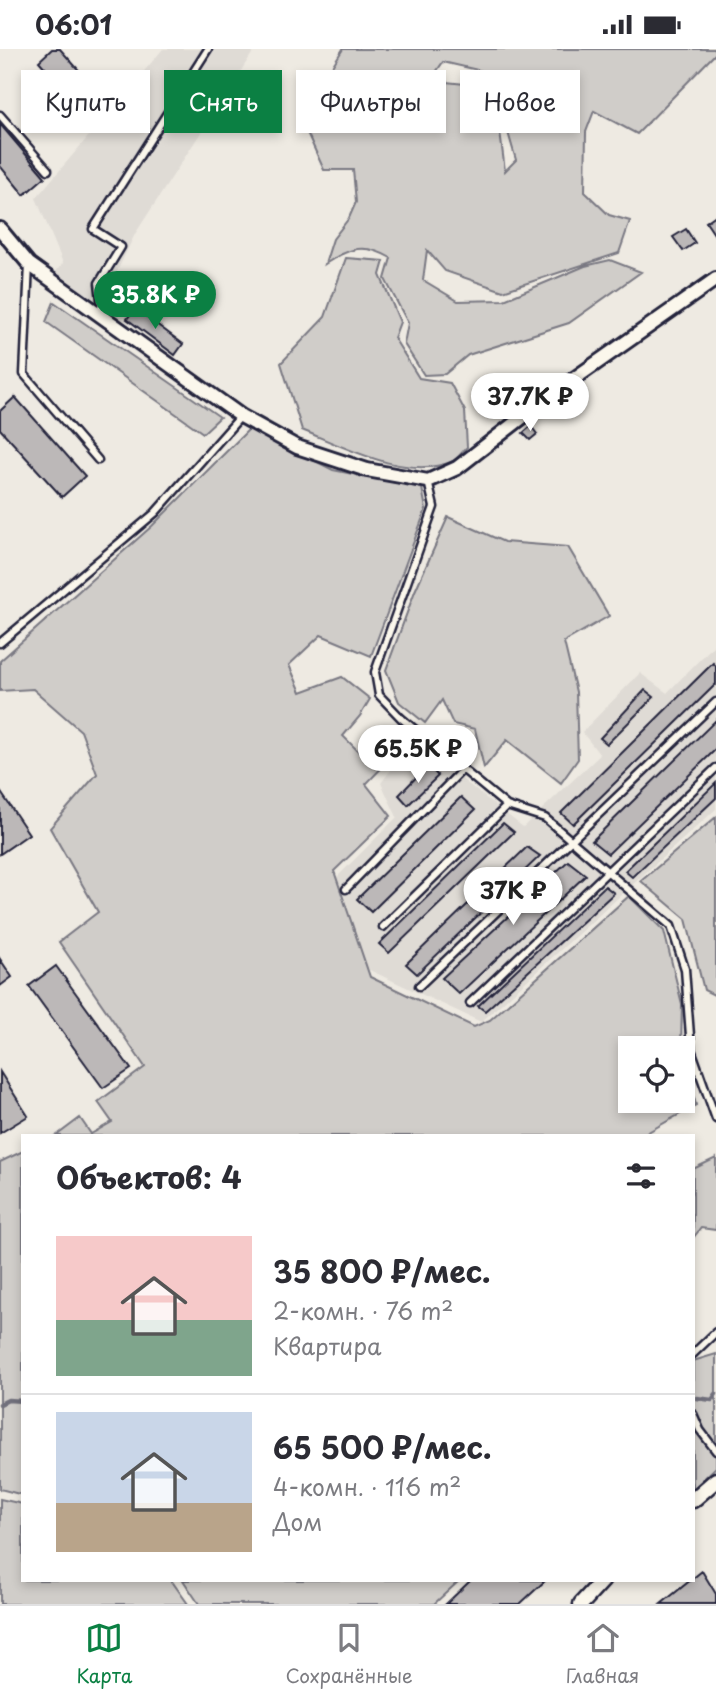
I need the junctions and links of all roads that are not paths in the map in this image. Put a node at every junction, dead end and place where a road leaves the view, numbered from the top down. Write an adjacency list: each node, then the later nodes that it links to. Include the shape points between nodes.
1 (208, 49): 7 (lane, via 93,229 121,247 99,283)
2 (0, 115): 3 (lane)
3 (48, 170)
4 (0, 229): 5 (street)
5 (29, 264): 7 (street); 9 (lane, via 24,374)
6 (716, 279): 10 (street, via 551,395 457,468)
7 (103, 317): 8 (street)
8 (241, 416): 10 (street, via 298,447 367,470); 11 (lane, via 155,513)
9 (98, 460)
10 (428, 481): 14 (lane, via 434,507 375,672 379,695)
11 (0, 643)
12 (716, 702): 16 (lane)
13 (716, 768): 17 (lane)
14 (463, 769): 15 (lane); 18 (lane)
15 (508, 806): 16 (lane, via 545,818); 19 (lane)
16 (572, 840): 17 (lane); 20 (lane)
17 (608, 870): 21 (lane); 22 (lane, via 671,926 685,969 691,1049)
18 (346, 889)
19 (383, 927)
20 (419, 986)
21 (470, 1003)
22 (716, 1119)
23 (716, 1332): 24 (lane)
24 (695, 1351)
25 (695, 1418): 26 (lane)
26 (716, 1451)
27 (716, 1480): 28 (street)
28 (695, 1498)
29 (601, 1582): 30 (street)
30 (581, 1604)

